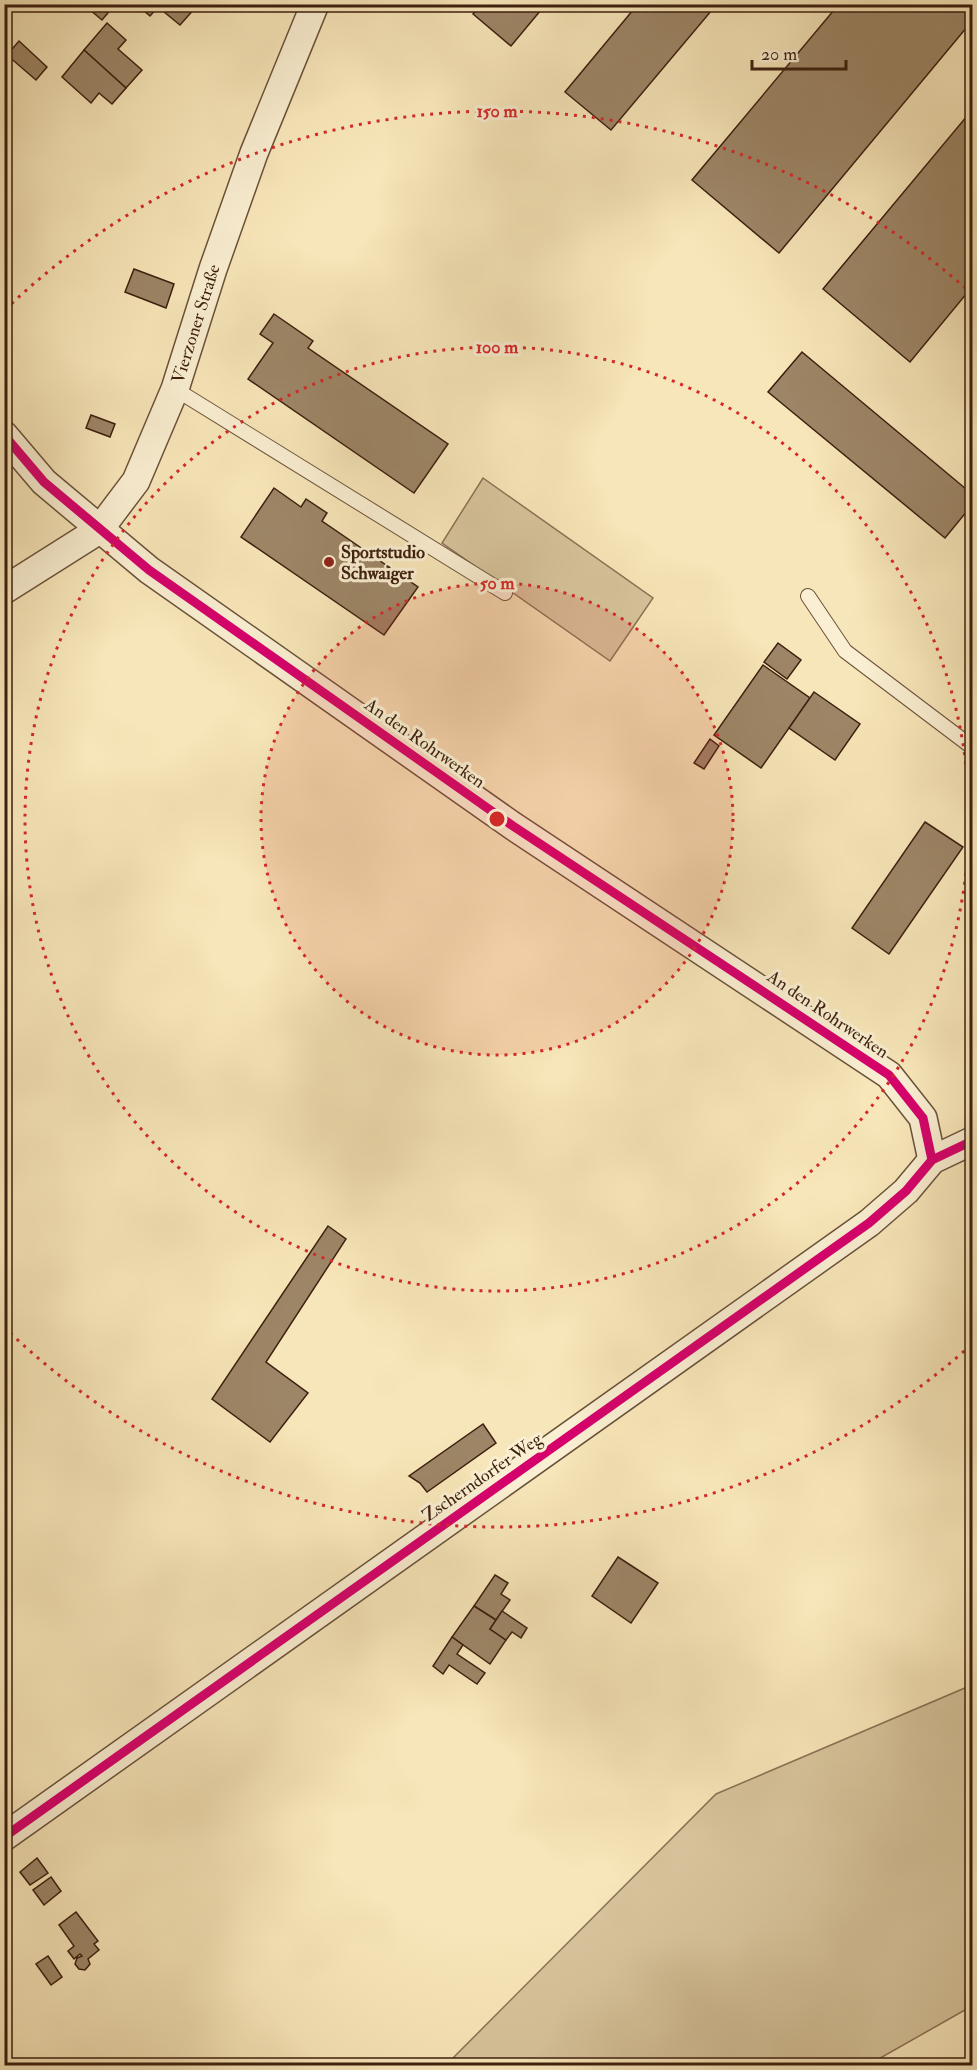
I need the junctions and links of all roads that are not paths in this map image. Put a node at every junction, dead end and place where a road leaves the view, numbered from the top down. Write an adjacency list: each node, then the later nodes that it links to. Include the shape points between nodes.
1 (315, 4): 2 (street, Vierzoner Straße, via 254,153)
2 (175, 389): 4 (street, Vierzoner Straße, via 136,481); 6 (lane)
3 (4, 435): 4 (street, An den Rohrwerken, via 44,482)
4 (99, 530): 5 (street, Vierzoner Straße); 10 (street, An den Rohrwerken, via 149,570 513,826 889,1075 923,1118)
5 (4, 590)
6 (504, 593)
7 (808, 596): 8 (lane, via 845,651)
8 (972, 747)
9 (972, 1141): 10 (street, Zscherndorfer Weg)
10 (932, 1160): 11 (street, Zscherndorfer Weg, via 906,1191 868,1223)
11 (4, 1837)

